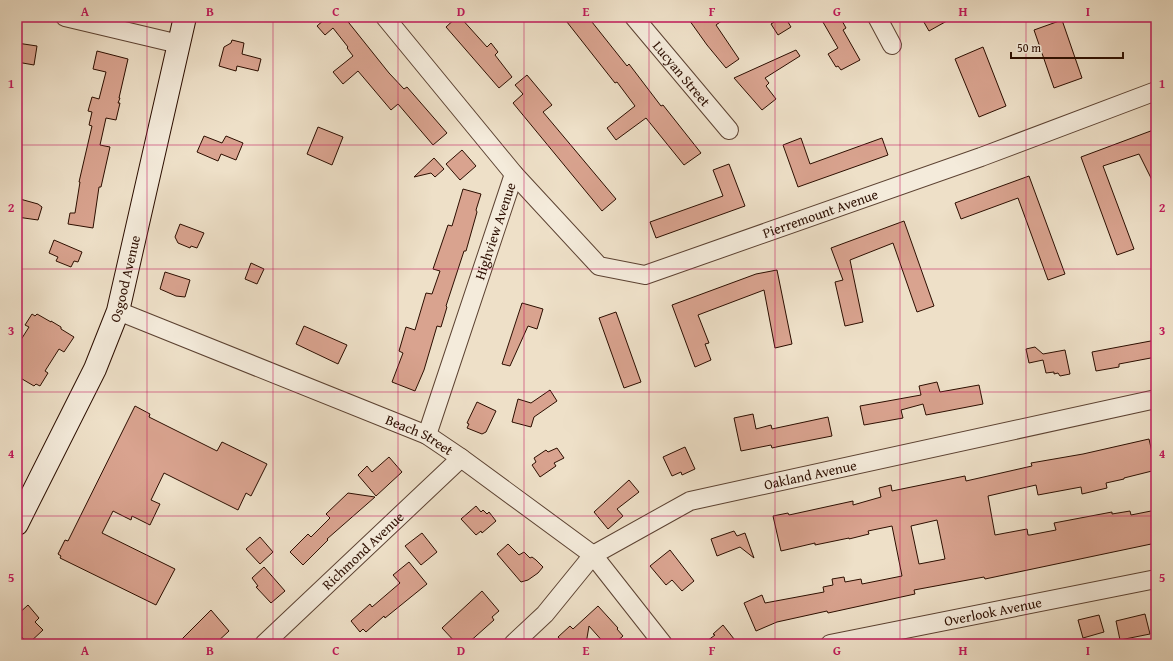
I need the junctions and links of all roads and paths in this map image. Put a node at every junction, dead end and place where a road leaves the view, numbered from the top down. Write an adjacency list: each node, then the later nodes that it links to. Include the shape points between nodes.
1 (65, 17): 6 (street)
2 (186, 17): 6 (street, Osgood Avenue)
3 (385, 17): 10 (street, Highview Avenue)
4 (634, 17): 9 (street, Lucyan Street)
5 (877, 17): 7 (street)
6 (179, 44): 11 (street, Osgood Avenue)
7 (892, 45)
8 (1156, 91): 10 (street, Pierremount Avenue, via 981,157 645,275 599,266)
9 (729, 130)
10 (514, 174): 13 (street, Highview Avenue)
11 (118, 311): 13 (street, Beach Street); 15 (street, Osgood Avenue, via 95,369)
12 (1156, 399): 16 (street, Oakland Avenue, via 690,501)
13 (427, 435): 14 (street, Beach Street)
14 (461, 458): 16 (street, Beach Street); 18 (street, Richmond Avenue)
15 (17, 524)
16 (593, 555): 19 (street, Oakland Avenue, via 545,614); 20 (street, Beach Street)
17 (1156, 579): 21 (street, Overlook Avenue)
18 (264, 644)
19 (513, 644)
20 (663, 644)
21 (830, 644)

